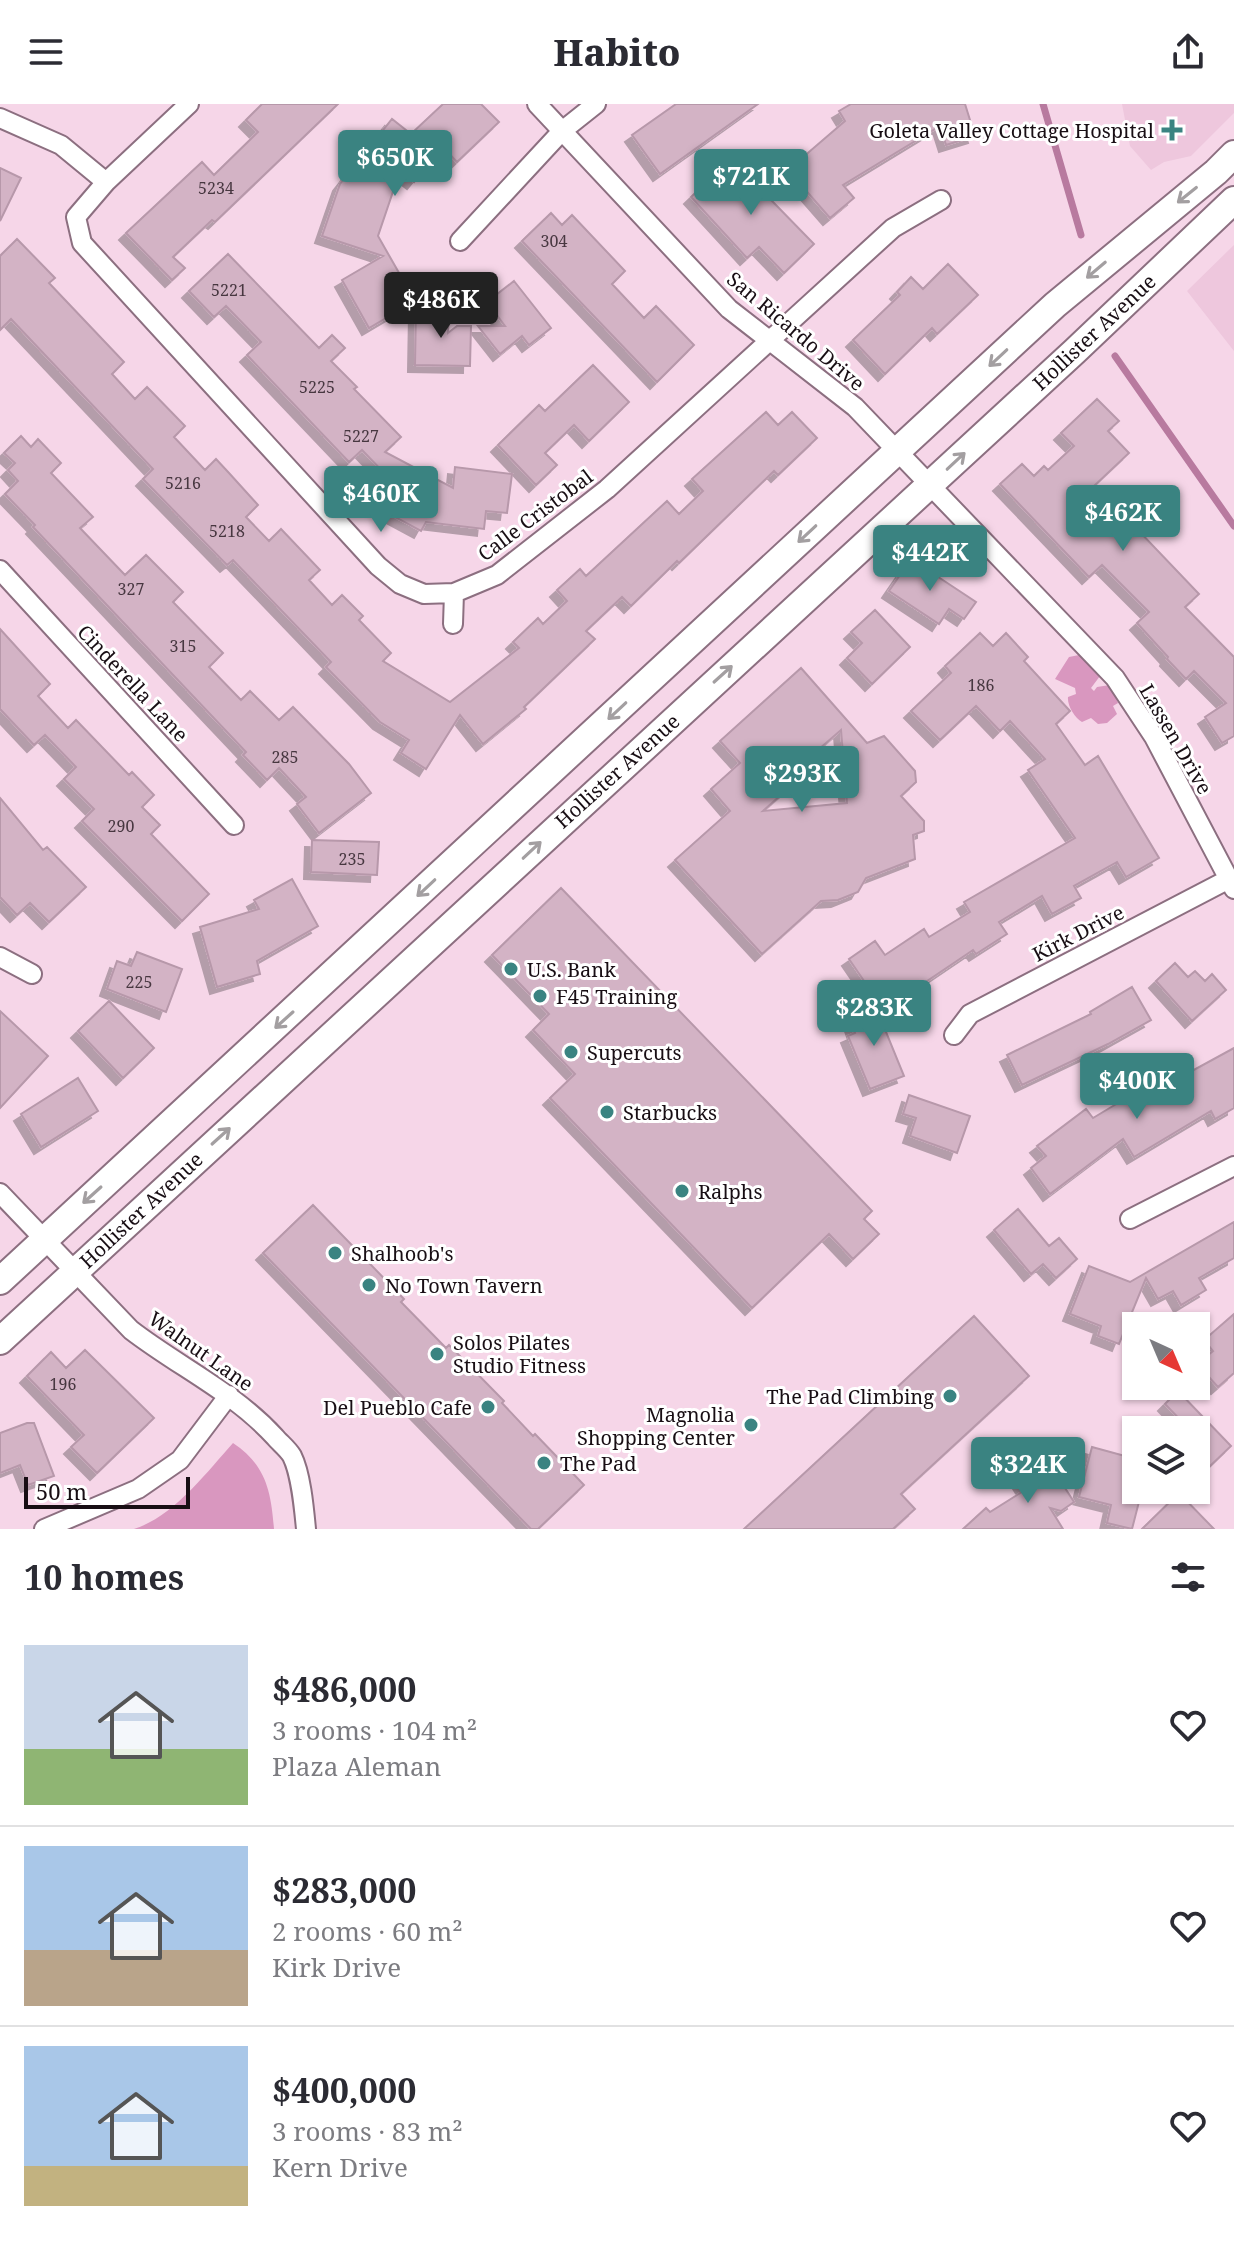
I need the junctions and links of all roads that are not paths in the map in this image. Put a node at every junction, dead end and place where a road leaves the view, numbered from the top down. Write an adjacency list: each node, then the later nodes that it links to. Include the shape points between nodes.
1 (189, 104): 7 (street)
2 (537, 104): 5 (street, San Ricardo Drive)
3 (596, 104): 5 (street)
4 (0, 118): 7 (street, via 61,145)
5 (562, 131): 10 (street); 11 (street, San Ricardo Drive, via 729,309)
6 (1234, 154): 12 (main road, one-way to 12, via 1055,305)
7 (106, 182): 15 (street, Calle Cristobal, via 76,217 82,243 102,267 378,566 424,594)
8 (941, 200): 11 (street, Calle Cristobal, via 893,228)
9 (1234, 200): 13 (main road, Hollister Avenue, one-way to 9)
10 (460, 241)
11 (770, 340): 12 (street, San Ricardo Drive, via 834,389); 15 (street, Calle Cristobal, via 607,489 497,575)
12 (898, 451): 13 (street, San Ricardo Drive); 25 (main road, one-way to 25)
13 (930, 484): 18 (street, Lassen Drive, via 1115,678 1154,737); 26 (main road, Hollister Avenue, one-way to 13)
14 (0, 570): 17 (street, Cinderella Lane)
15 (454, 593): 16 (street)
16 (453, 624)
17 (234, 825)
18 (1232, 884): 21 (street, Kirk Drive, via 970,1014)
19 (0, 957): 20 (street)
20 (32, 974)
21 (954, 1035)
22 (1234, 1166): 24 (street)
23 (0, 1193): 25 (street, Walnut Lane)
24 (1130, 1219)
25 (44, 1240): 26 (street, Walnut Lane); 27 (main road)
26 (74, 1272): 28 (main road, Hollister Avenue); 29 (street, Walnut Lane, via 131,1330)
27 (0, 1281)
28 (0, 1341)
29 (229, 1395): 30 (street, via 180,1460 138,1489); 31 (street, Walnut Lane, via 292,1456)
30 (44, 1529)
31 (306, 1529)

